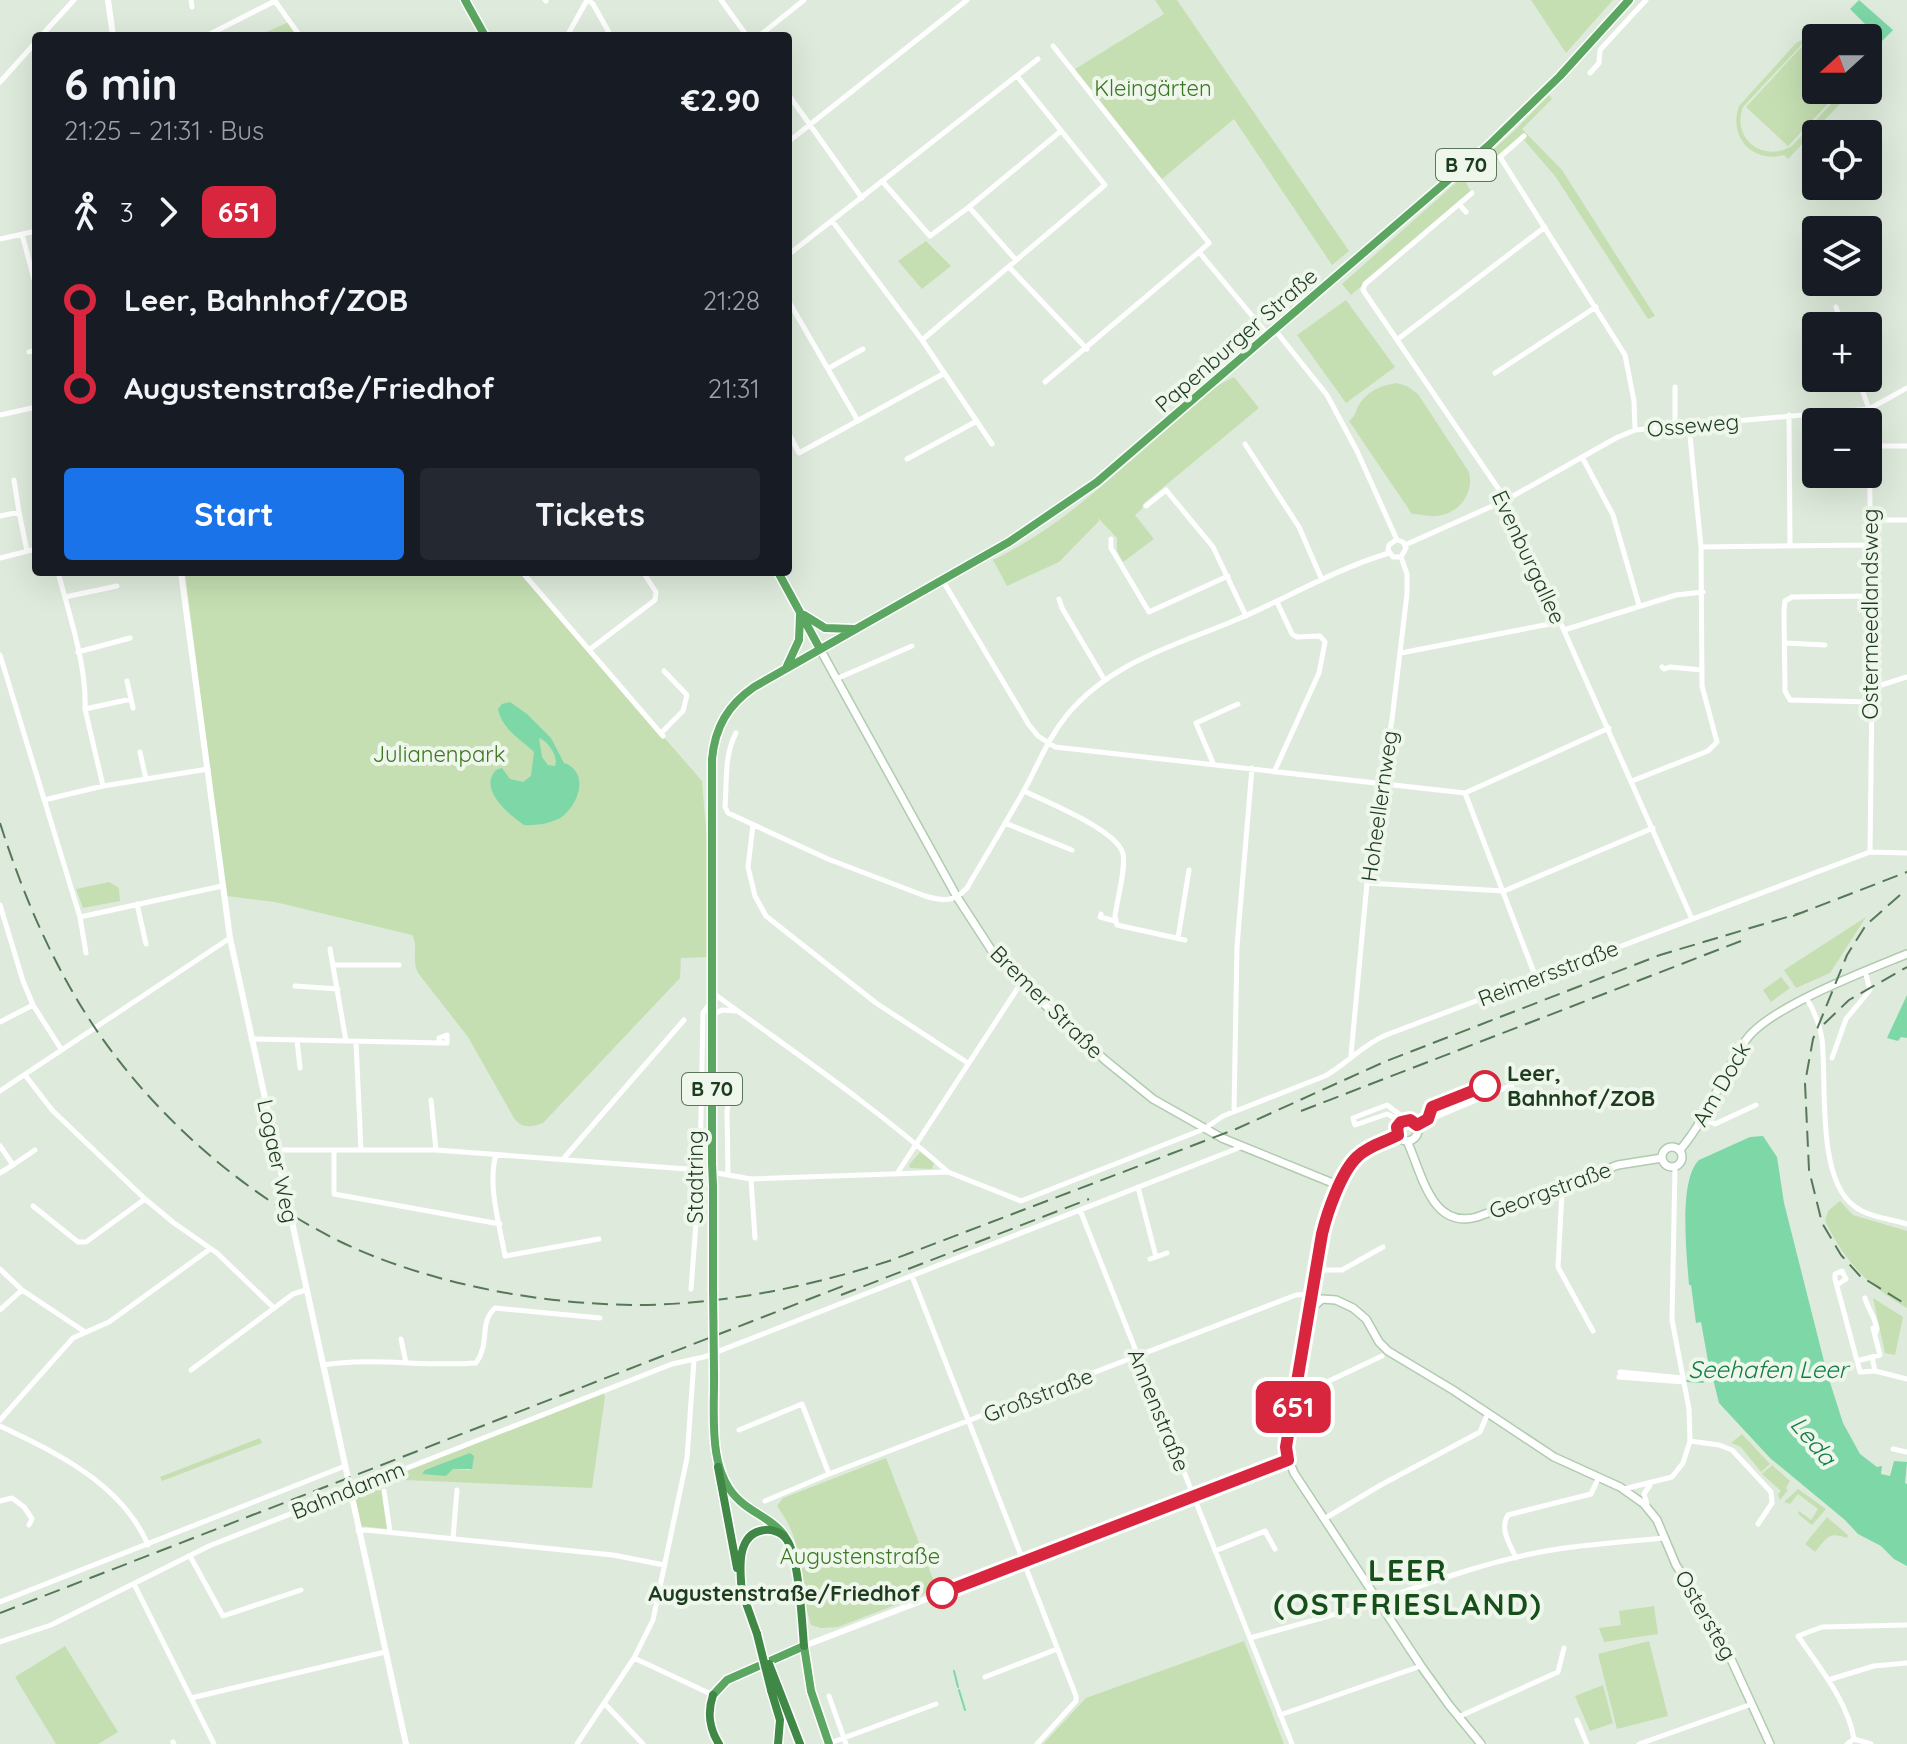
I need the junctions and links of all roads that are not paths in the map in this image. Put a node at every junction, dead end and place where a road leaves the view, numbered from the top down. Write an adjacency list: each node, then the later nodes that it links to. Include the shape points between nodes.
1 (74, 0): 11 (street)
2 (108, 0): 12 (street)
3 (465, 0): 15 (main road)
4 (587, 0): 16 (street); 17 (street)
5 (721, 0): 18 (street)
6 (804, 0): 19 (street)
7 (967, 0): 27 (street)
8 (1629, 0): 51 (main road, Papenburger Straße / B 70, via 1489,145)
9 (1646, 0): 23 (street, via 1598,51 1599,63)
10 (277, 1): 13 (street); 14 (street)
11 (45, 32)
12 (112, 32)
13 (214, 32)
14 (297, 32)
15 (483, 32)
16 (569, 32)
17 (609, 32)
18 (744, 32)
19 (764, 32)
20 (32, 46): 25 (street)
21 (1053, 46): 43 (street, via 1209,243)
22 (1038, 59): 24 (street)
23 (1590, 73)
24 (1017, 76): 28 (street); 31 (street)
25 (0, 82)
26 (792, 99): 27 (street)
27 (810, 124): 30 (street); 33 (street)
28 (1061, 131): 35 (street); 44 (street, via 1105,185)
29 (1524, 136): 38 (street, via 1500,157)
30 (792, 139)
31 (882, 181): 33 (street); 35 (street, via 930,236)
32 (1472, 193): 34 (street, Evenburgallee)
33 (862, 198): 37 (street)
34 (1459, 204): 36 (street); 52 (street, Evenburgallee, via 1364,286)
35 (969, 207): 44 (street)
36 (1466, 212)
37 (833, 222): 42 (street); 53 (street)
38 (1545, 227): 48 (street); 52 (street)
39 (32, 232): 40 (street)
40 (22, 234): 41 (street); 46 (street)
41 (0, 239)
42 (792, 252)
43 (1199, 252): 51 (street); 55 (street)
44 (1016, 260): 45 (street)
45 (1009, 267): 53 (street); 55 (street)
46 (32, 272)
47 (792, 307): 56 (street)
48 (1596, 307): 57 (street); 71 (street, via 1625,355)
49 (1836, 307): 50 (street)
50 (1838, 312)
51 (1272, 333): 88 (street, via 1327,395); 105 (main road, Papenburger Straße / B 70, via 1089,488)
52 (1398, 339): 81 (street, Evenburgallee)
53 (922, 340): 58 (street)
54 (863, 349): 56 (street)
55 (1087, 349): 59 (street)
56 (829, 368): 67 (street)
57 (1495, 373)
58 (943, 374): 67 (street); 68 (street)
59 (1045, 382)
60 (1675, 387): 70 (street)
61 (1907, 388): 63 (street, Osseweg)
62 (32, 408): 65 (street)
63 (1871, 408)
64 (1802, 414): 66 (street, Osseweg)
65 (0, 415)
66 (1789, 415): 69 (street, Osseweg); 90 (street)
67 (858, 421): 72 (street, via 799,453)
68 (977, 421): 73 (street); 78 (street)
69 (1689, 426): 70 (street, Osseweg); 92 (street)
70 (1675, 427): 71 (street, Osseweg)
71 (1635, 430): 77 (street, Osseweg)
72 (792, 440)
73 (992, 444)
74 (1245, 444): 104 (street, via 1299,527)
75 (1882, 446): 76 (street)
76 (1907, 446)
77 (1582, 457): 81 (street, Osseweg); 112 (street, via 1613,515)
78 (907, 459)
79 (14, 480): 83 (street)
80 (1869, 488): 85 (street, Ostermeedlandsweg)
81 (1506, 500): 89 (street, Osseweg); 115 (street, Evenburgallee)
82 (1146, 506): 103 (street, via 1166,490 1213,547)
83 (19, 512): 84 (street); 94 (street)
84 (0, 516)
85 (1869, 520): 86 (street); 91 (street, Ostermeedlandsweg)
86 (1907, 520)
87 (1111, 539): 103 (street, via 1111,548 1149,612)
88 (1397, 540): 89 (street); 95 (street, via 1389,545)
89 (1405, 545): 96 (street)
90 (1790, 545): 91 (street); 92 (street)
91 (1870, 545): 108 (street, Ostermeedlandsweg)
92 (1701, 547): 107 (street)
93 (32, 550): 94 (street)
94 (27, 551): 97 (street)
95 (1389, 553): 96 (street); 104 (street)
96 (1401, 557): 125 (street, Hoheellernweg, via 1408,581)
97 (0, 558)
98 (59, 576): 109 (street)
99 (182, 576): 147 (street, Logaer Weg)
100 (525, 576): 123 (street)
101 (645, 576): 123 (street, via 657,596)
102 (780, 576): 113 (main road)
103 (1228, 576): 114 (street)
104 (1322, 580): 111 (street)
105 (943, 581): 116 (main road, Papenburger Straße / B 70); 143 (street, via 1029,725)
106 (117, 586): 109 (street)
107 (1703, 592): 112 (street); 129 (street)
108 (1871, 596): 119 (street, via 1788,598); 135 (street, Ostermeedlandsweg)
109 (65, 597): 124 (street)
110 (1059, 599): 133 (street)
111 (1277, 602): 114 (street); 148 (street, via 1292,634 1320,636 1325,642 1319,673)
112 (1639, 605): 117 (street)
113 (800, 611): 116 (main road, via 825,628); 122 (main road); 127 (main road, via 799,640)
114 (1246, 616): 133 (street, via 1141,657)
115 (1560, 622): 117 (street, Evenburgallee); 125 (street)
116 (855, 629): 122 (main road, Papenburger Straße / B 70)
117 (1564, 630): 141 (street, Evenburgallee)
118 (130, 638): 124 (street)
119 (1785, 643): 120 (street); 137 (street, via 1785,691 1790,700)
120 (1825, 645)
121 (912, 646): 132 (street)
122 (820, 649): 127 (main road, Stadtring / B 70); 132 (main road, Bremer Straße)
123 (589, 650): 130 (street, via 662,735 683,711 687,695)
124 (78, 652): 140 (street)
125 (1401, 653): 151 (street, Hoheellernweg)
126 (0, 655): 155 (street)
127 (786, 667): 186 (main road, Stadtring / B 70, via 737,700 725,714 713,747)
128 (1662, 667): 129 (street)
129 (1702, 670): 150 (street, via 1717,735 1714,748)
130 (664, 671)
131 (1907, 677): 135 (street)
132 (836, 679): 166 (main road, Bremer Straße)
133 (1104, 679): 143 (street)
134 (127, 681): 136 (street)
135 (1872, 688): 137 (street, Ostermeedlandsweg)
136 (131, 699): 139 (street); 140 (street)
137 (1870, 702): 160 (street, Ostermeedlandsweg)
138 (1238, 704): 145 (street, via 1196,723)
139 (133, 708)
140 (85, 709): 152 (street)
141 (1609, 728): 150 (street, Evenburgallee); 154 (street)
142 (736, 733): 157 (street, via 729,752 725,807)
143 (1046, 742): 145 (street); 153 (street)
144 (140, 752): 149 (street)
145 (1213, 763): 146 (street)
146 (1252, 768): 148 (street); 209 (street, via 1237,946)
147 (208, 769): 149 (street); 164 (street, Logaer Weg)
148 (1275, 770): 151 (street)
149 (146, 779): 152 (street)
150 (1632, 781): 158 (street, Evenburgallee)
151 (1383, 784): 154 (street); 163 (street, Hoheellernweg)
152 (103, 786): 155 (street)
153 (1024, 791): 156 (street); 172 (street, via 1119,845 1124,857)
154 (1465, 793): 165 (street)
155 (44, 800): 170 (street)
156 (1005, 823): 159 (street); 166 (street)
157 (753, 825): 166 (street, via 925,896 946,901); 201 (street, via 748,867 766,916 876,1003)
158 (1653, 828): 165 (street); 171 (street, Evenburgallee)
159 (1072, 850)
160 (1870, 852): 161 (street, Reimersstraße); 171 (street, Reimersstraße)
161 (1907, 853)
162 (1189, 870): 172 (street, via 1182,939 1121,927)
163 (1367, 883): 165 (street); 199 (street, Hoheellernweg)
164 (222, 886): 167 (street); 174 (street, Logaer Weg)
165 (1504, 891): 182 (street)
166 (957, 897): 183 (main road, Bremer Straße, via 992,951)
167 (137, 904): 170 (street); 175 (street)
168 (0, 905): 173 (street)
169 (1101, 914): 172 (street)
170 (80, 917): 177 (street)
171 (1692, 919): 182 (street, Reimersstraße)
172 (1115, 921)
173 (3, 927): 188 (street)
174 (230, 938): 193 (street, Logaer Weg); 198 (street)
175 (146, 944)
176 (330, 949): 179 (street)
177 (86, 953)
178 (1907, 954): 181 (main road, Am Dock)
179 (334, 965): 180 (street); 185 (street)
180 (399, 965)
181 (1865, 971): 187 (main road, Am Dock); 200 (street, via 1870,990 1846,1019)
182 (1536, 978): 199 (street, Reimersstraße, via 1386,1035)
183 (1021, 983): 201 (street); 213 (main road, Bremer Straße, via 1153,1099)
184 (295, 986): 185 (street)
185 (338, 989): 195 (street)
186 (712, 996): 189 (street); 190 (main road, Stadtring / B 70); 230 (street, via 703,1013)
187 (1807, 999): 211 (main road, Am Dock, via 1751,1033); 243 (street, via 1822,1038 1831,1163 1840,1190 1865,1213)
188 (33, 1005): 192 (street); 198 (street)
189 (740, 1012): 190 (street, via 727,1009); 216 (street)
190 (712, 1015): 289 (main road, Stadtring / B 70, bridge)
191 (684, 1020): 226 (street)
192 (0, 1022)
193 (251, 1039): 194 (street); 220 (street, Logaer Weg)
194 (297, 1040): 195 (street); 202 (street)
195 (346, 1041): 196 (street)
196 (356, 1042): 197 (street); 222 (street)
197 (440, 1043)
198 (61, 1049): 203 (street)
199 (1351, 1056): 209 (street, Reimersstraße, via 1325,1076)
200 (1832, 1058)
201 (968, 1063): 216 (street)
202 (300, 1068)
203 (25, 1075): 206 (street); 239 (street, via 52,1110)
204 (733, 1081): 234 (street, via 726,1130)
205 (1512, 1085): 212 (street)
206 (0, 1091)
207 (431, 1100): 223 (street)
208 (1756, 1105): 211 (street, via 1715,1124)
209 (1234, 1111): 213 (street, Reimersstraße)
210 (1400, 1118): 210 (street, via 1387,1105 1353,1118 1355,1125 1387,1114)
211 (1701, 1119): 224 (main road, Am Dock)
212 (1417, 1125): 214 (main road, via 1403,1120); 215 (main road)
213 (1204, 1129): 218 (main road, Bremer Straße); 232 (street, Reimersstraße, via 1021,1201)
214 (1398, 1135): 215 (main road); 236 (main road, via 1356,1157)
215 (1411, 1140): 237 (main road, Georgstraße, via 1431,1198 1453,1218 1471,1219)
216 (916, 1144): 231 (street); 232 (street)
217 (0, 1146): 228 (street)
218 (1241, 1147): 236 (main road, Bremer Straße); 238 (street, Bahndamm)
219 (35, 1150): 228 (street)
220 (276, 1150): 221 (street); 256 (street, Logaer Weg)
221 (334, 1150): 222 (street); 242 (street, via 334,1194)
222 (361, 1150): 223 (street)
223 (436, 1150): 225 (street)
224 (1680, 1150): 227 (main road, Am Dock, via 1667,1148); 229 (main road, Am Dock, via 1683,1160)
225 (496, 1155): 226 (street); 242 (street, via 492,1166)
226 (564, 1158): 230 (street)
227 (1662, 1158): 229 (main road, via 1666,1166); 237 (main road, Georgstraße, via 1618,1165)
228 (13, 1165): 233 (street)
229 (1675, 1167): 278 (street, via 1671,1305)
230 (703, 1171): 234 (street); 254 (street)
231 (897, 1172): 232 (street); 235 (street)
232 (948, 1172)
233 (0, 1173)
234 (728, 1175): 235 (street)
235 (751, 1179): 244 (street)
236 (1340, 1186): 250 (main road, via 1326,1219)
237 (1561, 1186): 264 (street, via 1558,1267)
238 (1138, 1187): 241 (street, Bahndamm); 248 (street, via 1153,1258)
239 (145, 1199): 240 (street, via 86,1242 78,1242); 247 (street)
240 (33, 1206)
241 (1080, 1210): 251 (street, Bahndamm); 267 (street, Annenstraße)
242 (500, 1224): 245 (street, via 505,1256)
243 (1907, 1224)
244 (755, 1238)
245 (599, 1239)
246 (1383, 1247): 250 (street, via 1342,1270)
247 (210, 1249): 260 (street); 265 (street, via 109,1322)
248 (1167, 1253)
249 (0, 1269): 255 (street)
250 (1315, 1270): 252 (main road)
251 (912, 1276): 270 (street, Bahndamm); 281 (street)
252 (1313, 1283): 257 (main road); 259 (main road)
253 (1837, 1285): 271 (street)
254 (691, 1289)
255 (22, 1290): 261 (street); 265 (street)
256 (306, 1290): 260 (street); 273 (street, Logaer Weg)
257 (1311, 1294): 262 (main road); 267 (street, Großstraße, via 1296,1295)
258 (1865, 1298): 269 (street, via 1877,1329 1880,1355)
259 (1322, 1299): 262 (main road); 280 (main road, Ostersteg, via 1353,1308 1384,1348)
260 (274, 1308): 274 (street)
261 (0, 1310)
262 (1309, 1312): 279 (main road)
263 (600, 1318): 272 (street, via 495,1308 486,1319 484,1352 476,1363)
264 (1593, 1331)
265 (86, 1332): 282 (street, via 73,1338)
266 (401, 1339): 272 (street)
267 (1138, 1356): 281 (street, Großstraße); 297 (street, Annenstraße)
268 (1382, 1356): 279 (street)
269 (1872, 1357): 271 (street); 275 (street)
270 (694, 1360): 293 (street, Bahndamm); 315 (street, via 687,1458)
271 (1857, 1361): 275 (street, via 1860,1372)
272 (406, 1363): 273 (street)
273 (323, 1365): 288 (street, Logaer Weg)
274 (191, 1370)
275 (1875, 1371): 277 (street)
276 (1620, 1374): 278 (street)
277 (1907, 1379)
278 (1683, 1380): 284 (street)
279 (1295, 1397): 287 (main road)
280 (1488, 1413): 291 (main road, Ostersteg); 301 (street, via 1480,1432)
281 (968, 1421): 290 (street, Großstraße); 314 (street)
282 (0, 1423): 309 (street, via 80,1468 133,1517)
283 (739, 1430): 290 (street, via 802,1404)
284 (1690, 1441): 292 (street, via 1677,1473); 302 (street, via 1732,1450 1771,1492 1772,1503)
285 (1893, 1449): 286 (street)
286 (1907, 1452)
287 (1288, 1460): 297 (street); 301 (main road)
288 (345, 1466): 293 (street, Logaer Weg); 309 (street)
289 (718, 1467): 308 (main road, B 70, via 738,1500 772,1522); 318 (highway, Stadtring / B 70)
290 (829, 1474): 299 (street, Großstraße)
291 (1598, 1479): 296 (main road, Ostersteg); 313 (street, via 1591,1494 1508,1515 1505,1533)
292 (1653, 1483): 296 (street); 300 (street, via 1644,1494)
293 (350, 1489): 304 (street, Logaer Weg); 312 (street, Bahndamm)
294 (457, 1490): 306 (street)
295 (384, 1491): 305 (street)
296 (1627, 1492): 300 (main road, Ostersteg)
297 (1194, 1496): 311 (street, Annenstraße); 314 (street)
298 (0, 1501): 303 (street, via 12,1498 24,1507 32,1519)
299 (765, 1501)
300 (1649, 1509): 307 (main road, Ostersteg)
301 (1324, 1519): 320 (main road)
302 (1758, 1524)
303 (29, 1525)
304 (358, 1531): 305 (street); 327 (street, Logaer Weg)
305 (390, 1532): 306 (street)
306 (453, 1538): 315 (street)
307 (1663, 1538): 313 (street); 338 (main road, Ostersteg, via 1718,1630)
308 (786, 1539): 318 (highway, via 772,1530 751,1536 741,1555); 324 (highway)
309 (148, 1545): 319 (street)
310 (1275, 1549): 311 (street, via 1265,1531)
311 (1215, 1551): 322 (street, Annenstraße)
312 (190, 1556): 316 (street, Bahndamm); 317 (street, via 223,1616)
313 (1516, 1558): 320 (street, via 1446,1577)
314 (1023, 1562): 324 (street); 326 (street)
315 (664, 1565): 328 (street, via 653,1620)
316 (134, 1584): 323 (street, Bahndamm, via 51,1625); 336 (street)
317 (301, 1590)
318 (742, 1593): 333 (highway, Stadtring / B 70, bridge)
319 (0, 1602)
320 (1382, 1603): 322 (street); 330 (main road)
321 (1907, 1625): 332 (street, via 1822,1627 1798,1636)
322 (1250, 1638): 340 (street, Annenstraße)
323 (0, 1642)
324 (804, 1646): 334 (main road, via 727,1680); 352 (main road, via 811,1691)
325 (1564, 1648): 341 (street, via 1558,1672)
326 (1057, 1649): 331 (street); 353 (street, via 1076,1701)
327 (385, 1652): 336 (street); 346 (street, Logaer Weg)
328 (634, 1658): 334 (street); 337 (street)
329 (1907, 1663): 332 (street, via 1858,1669)
330 (1421, 1666): 340 (street); 341 (main road)
331 (985, 1677)
332 (1828, 1680): 344 (street, via 1852,1728)
333 (774, 1688): 350 (highway, B 70); 351 (highway)
334 (713, 1695): 349 (highway, via 709,1714)
335 (829, 1696): 343 (street)
336 (191, 1698): 345 (street)
337 (604, 1703): 347 (street); 348 (street)
338 (1753, 1703): 357 (street); 358 (main road, Ostersteg)
339 (936, 1704): 343 (street)
340 (1280, 1715): 354 (street, Annenstraße)
341 (1458, 1717): 355 (main road)
342 (1577, 1720): 356 (street)
343 (845, 1741): 352 (street)
344 (1849, 1743): 359 (street)
345 (214, 1744)
346 (406, 1744)
347 (577, 1744)
348 (643, 1744)
349 (719, 1744)
350 (778, 1744)
351 (800, 1744)
352 (829, 1744)
353 (1037, 1744)
354 (1292, 1744)
355 (1481, 1744)
356 (1587, 1744)
357 (1639, 1744)
358 (1770, 1744)
359 (1871, 1744)

